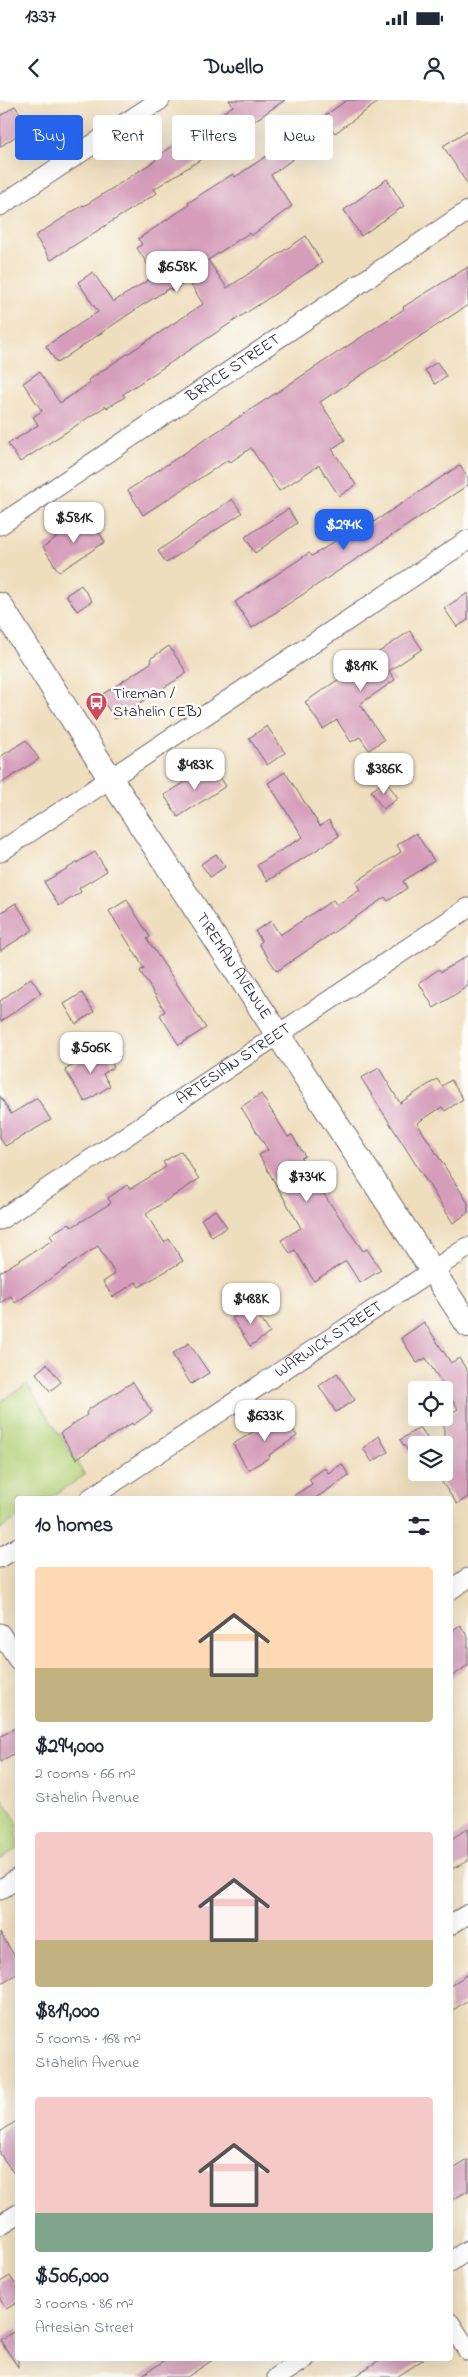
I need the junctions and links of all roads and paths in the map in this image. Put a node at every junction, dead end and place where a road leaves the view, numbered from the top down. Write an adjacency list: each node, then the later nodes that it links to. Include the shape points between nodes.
1 (160, 100): 2 (street)
2 (0, 206)
3 (468, 212): 4 (street, BRACE STREET)
4 (0, 525)
5 (468, 540): 7 (street)
6 (0, 606): 7 (street, TIREMAN AVENUE)
7 (110, 778): 8 (street); 10 (street, TIREMAN AVENUE)
8 (0, 852)
9 (468, 908): 10 (street, ARTESIAN STREET)
10 (278, 1035): 11 (street, ARTESIAN STREET); 13 (street, TIREMAN AVENUE)
11 (0, 1220)
12 (468, 1247): 13 (street, WARWICK STREET)
13 (432, 1271): 14 (street, TIREMAN AVENUE); 15 (street, WARWICK STREET)
14 (468, 1325)
15 (94, 1496)
16 (15, 1548): 17 (street)
17 (0, 1558)
18 (468, 1578): 19 (street)
19 (453, 1588)
20 (0, 1633): 21 (street)
21 (15, 1656)
22 (15, 1880): 23 (street)
23 (0, 1890)
24 (468, 1914): 25 (street)
25 (453, 1924)
26 (15, 2216): 27 (street)
27 (0, 2225)
28 (468, 2250): 29 (street)
29 (453, 2260)
30 (453, 2328): 31 (street)
31 (468, 2351)
32 (302, 2361): 33 (street)
33 (278, 2377)

